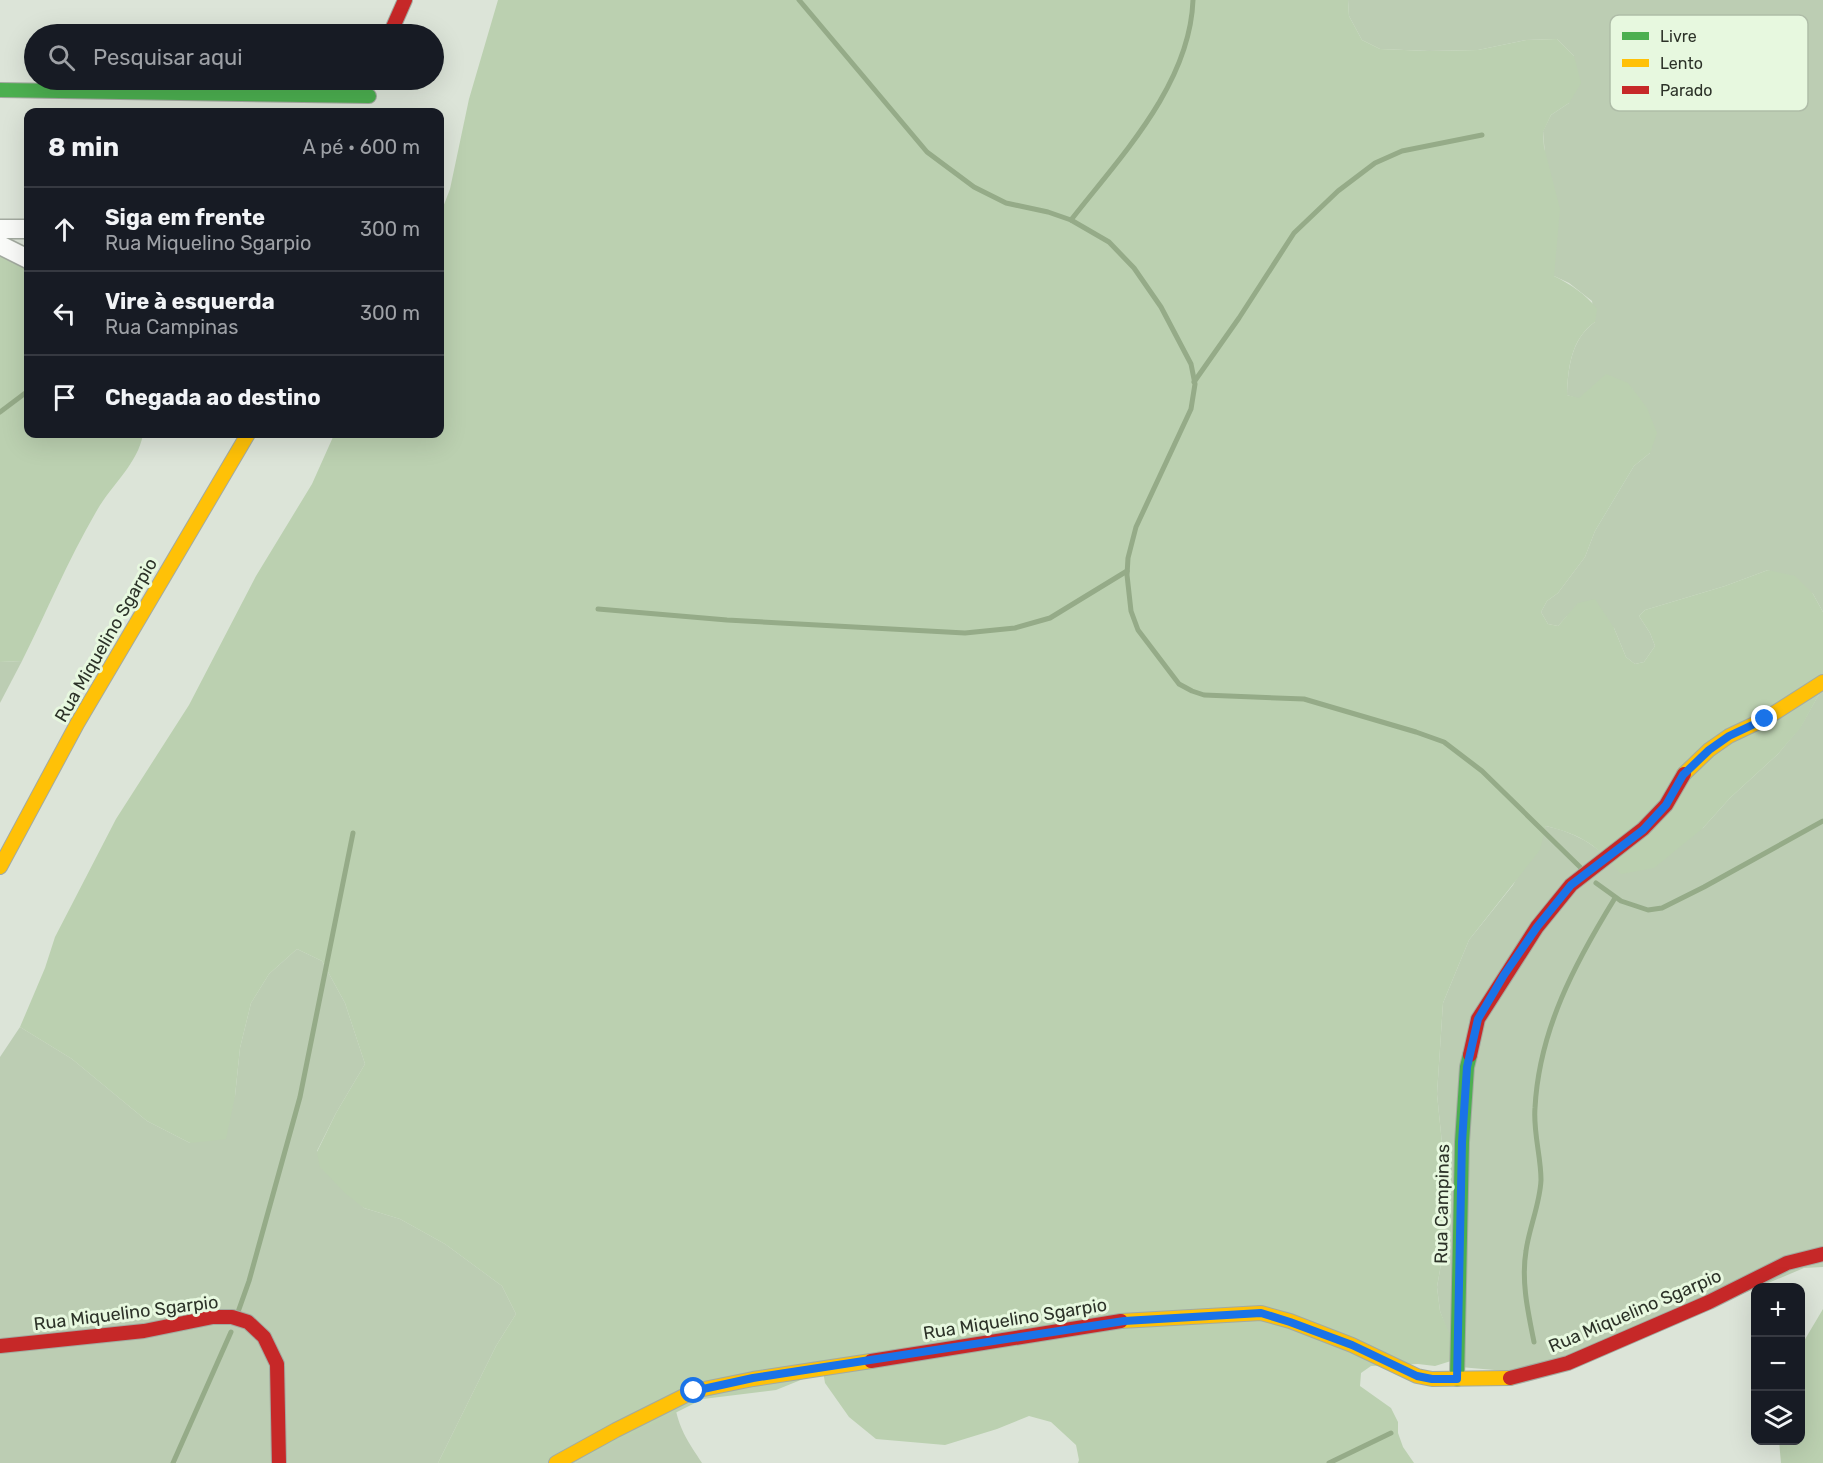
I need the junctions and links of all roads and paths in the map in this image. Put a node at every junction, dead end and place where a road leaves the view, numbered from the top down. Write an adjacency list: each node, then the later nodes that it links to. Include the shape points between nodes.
1 (405, 0): 2 (street)
2 (394, 24)
3 (0, 90): 5 (street)
4 (371, 90): 5 (street)
5 (369, 96): 6 (street)
6 (366, 108)
7 (0, 229): 8 (street)
8 (24, 229)
9 (0, 245): 10 (street)
10 (24, 257)
11 (246, 438): 13 (street, Rua Miquelino Sgarpio, via 77,724)
12 (1823, 682): 16 (street, Rua Campinas, via 1765,719 1729,736 1683,775 1666,805 1643,830 1571,885 1537,927 1478,1019 1467,1067 1462,1142)
13 (0, 867)
14 (1823, 1254): 16 (street, Rua Miquelino Sgarpio, via 1786,1263 1709,1302 1568,1362 1509,1378)
15 (0, 1346): 17 (street, Rua Miquelino Sgarpio, via 168,1327 214,1316 242,1319 254,1325 274,1352)
16 (1457, 1379): 18 (street, Rua Miquelino Sgarpio, via 1417,1376 1352,1345 1261,1313 1124,1321 753,1378 694,1391)
17 (279, 1463)
18 (556, 1463)

